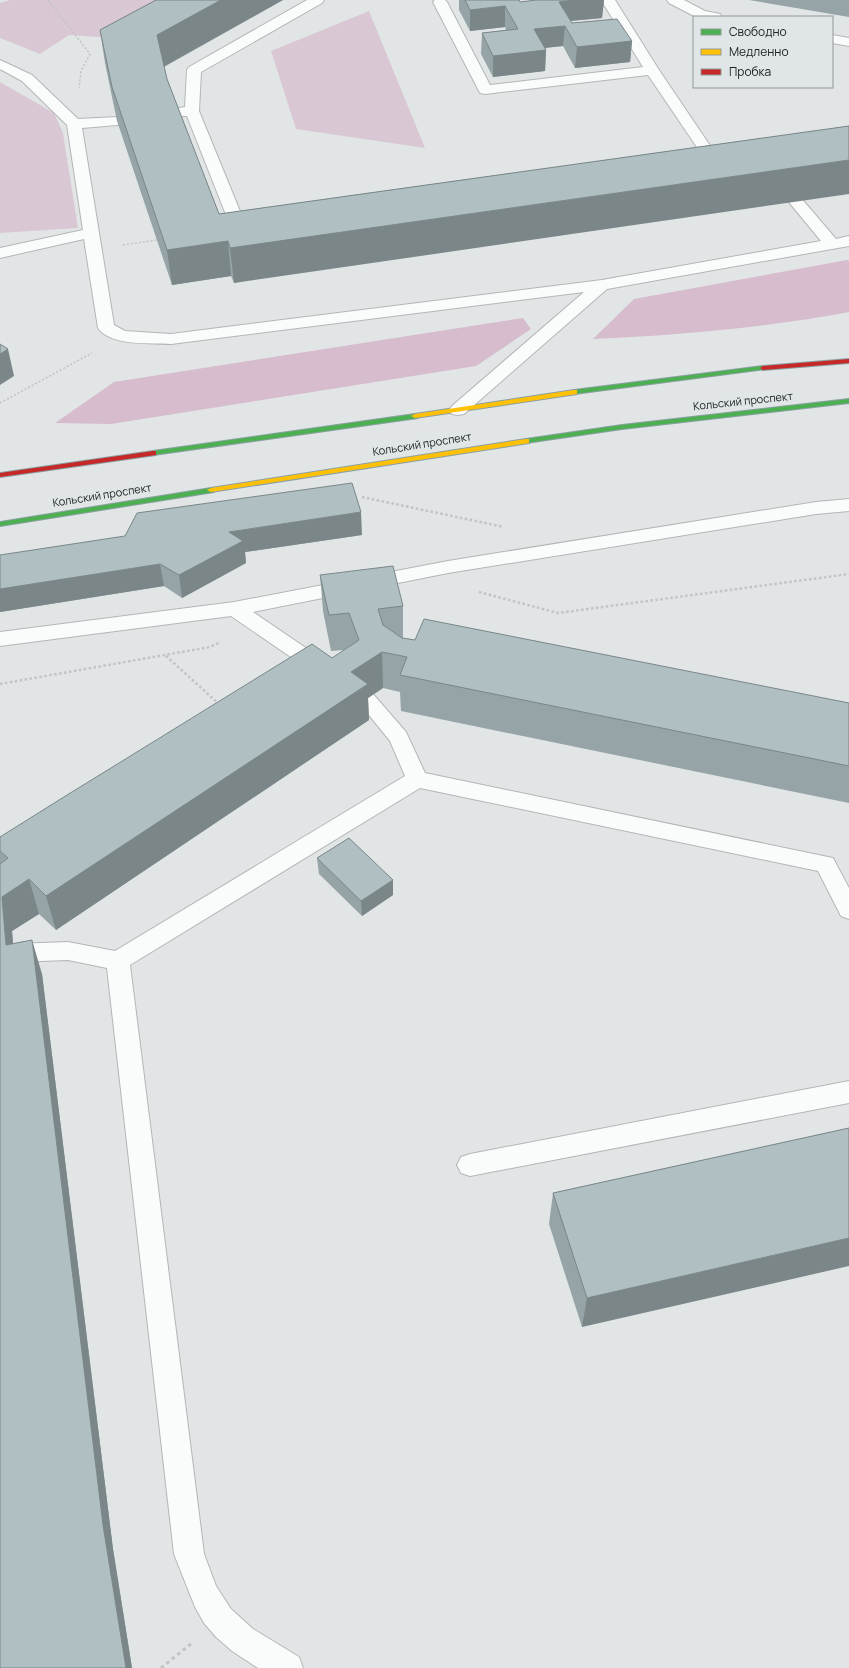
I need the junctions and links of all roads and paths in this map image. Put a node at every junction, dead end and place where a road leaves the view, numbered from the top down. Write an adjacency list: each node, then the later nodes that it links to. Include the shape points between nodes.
1 (48, 0): 14 (path, via 90,54 81,71)
2 (317, 0): 11 (lane, via 194,70)
3 (608, 0): 10 (lane)
4 (674, 0): 6 (lane)
5 (443, 1): 10 (lane, via 485,90)
6 (710, 16)
7 (833, 39): 8 (lane)
8 (849, 42)
9 (0, 64): 14 (lane, via 27,78)
10 (652, 70): 16 (lane)
11 (192, 111): 12 (lane); 19 (lane, via 238,227)
12 (171, 113)
13 (117, 121): 14 (lane)
14 (74, 124): 20 (lane)
15 (728, 157): 16 (lane)
16 (712, 159): 17 (lane)
17 (696, 161)
18 (796, 201): 22 (lane)
19 (269, 222)
20 (91, 232): 23 (lane); 25 (lane, via 106,328)
21 (849, 241): 22 (lane)
22 (832, 245): 24 (lane)
23 (0, 253)
24 (602, 285): 25 (lane, via 171,339); 29 (lane)
25 (122, 336): 28 (path)
26 (849, 360): 29 (main road, via 601,388)
27 (849, 401): 33 (main road, Кольский проспект, via 606,429)
28 (0, 403)
29 (458, 410): 30 (main road)
30 (0, 475)
31 (357, 496): 34 (path)
32 (849, 505): 37 (lane, via 816,508 448,567)
33 (0, 524)
34 (510, 528)
35 (849, 574): 36 (path, via 558,613)
36 (474, 591)
37 (234, 609): 38 (lane); 39 (lane)
38 (258, 625): 40 (path, via 210,647); 41 (lane)
39 (0, 639)
40 (165, 655): 42 (path); 44 (path)
41 (340, 681)
42 (0, 684)
43 (366, 699): 45 (lane, via 399,737)
44 (221, 706)
45 (417, 779): 46 (lane, via 825,864); 48 (lane)
46 (849, 910)
47 (14, 953): 48 (lane, via 68,951)
48 (118, 961): 51 (lane, via 189,1554 200,1586 220,1620 256,1649)
49 (849, 1092): 50 (lane)
50 (470, 1165)
51 (288, 1668)

